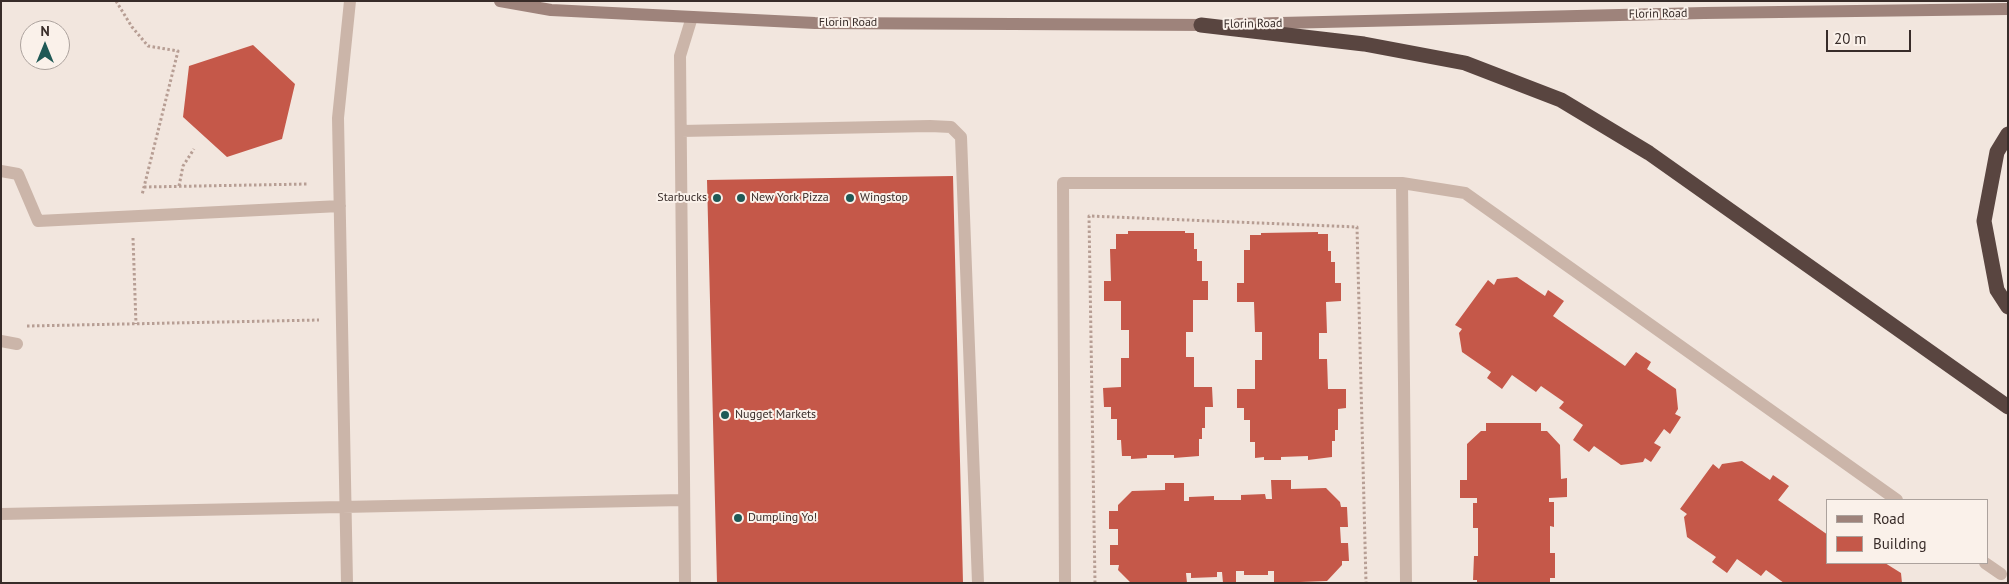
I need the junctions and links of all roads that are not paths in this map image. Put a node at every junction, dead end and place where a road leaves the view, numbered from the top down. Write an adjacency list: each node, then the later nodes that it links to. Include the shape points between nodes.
1 (350, 1): 10 (lane, via 338,118)
2 (500, 1): 4 (main road, Florin Road, via 551,10)
3 (2008, 10): 5 (main road, Florin Road, via 1704,13)
4 (692, 17): 5 (main road, Florin Road, via 815,23); 6 (lane, via 680,56)
5 (1201, 25): 14 (highway, via 1364,44 1465,63 1561,100 1649,153)
6 (681, 131): 16 (lane); 23 (lane, via 930,126 951,127 961,137)
7 (2008, 134): 11 (highway, via 1997,152 1984,221 1997,290)
8 (1, 171): 10 (lane, via 18,174 38,221)
9 (1402, 183): 15 (lane, via 1465,193); 24 (lane, via 1063,183); 25 (lane)
10 (340, 206): 17 (lane)
11 (2008, 307)
12 (1, 341): 13 (lane)
13 (17, 344)
14 (2008, 407)
15 (1896, 499)
16 (683, 500): 17 (lane); 22 (lane)
17 (345, 508): 18 (lane); 21 (lane)
18 (1, 514)
19 (1986, 564): 20 (lane)
20 (2001, 579)
21 (347, 583)
22 (685, 583)
23 (978, 583)
24 (1065, 583)
25 (1406, 583)

